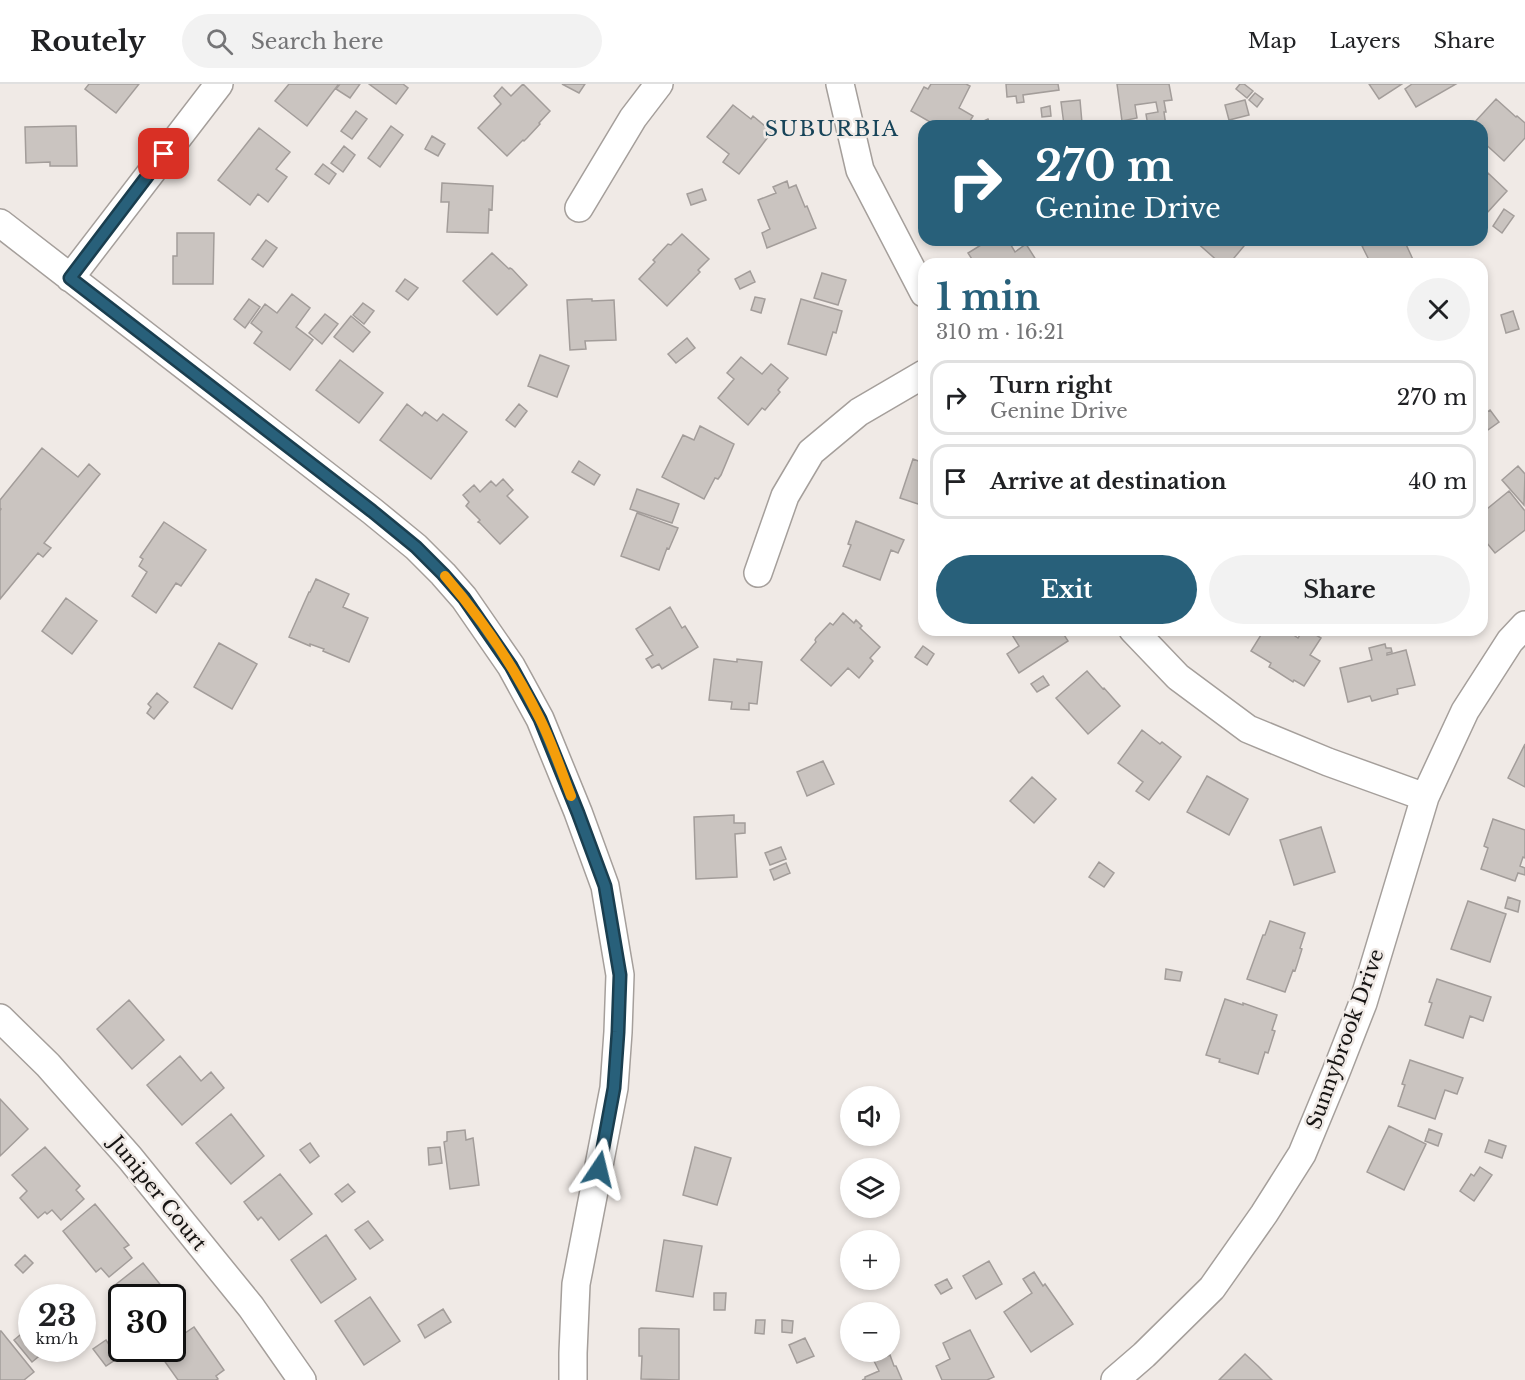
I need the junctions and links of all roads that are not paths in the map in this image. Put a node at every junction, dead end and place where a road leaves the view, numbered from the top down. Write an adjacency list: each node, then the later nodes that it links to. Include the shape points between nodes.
1 (219, 84): 6 (street)
2 (659, 84): 4 (street, via 633,118)
3 (840, 84): 7 (street, via 860,170)
4 (579, 208)
5 (0, 223): 6 (street)
6 (70, 278): 15 (street, via 416,547 464,598 511,666 540,719 605,886 620,975 614,1088 576,1284)
7 (918, 281)
8 (918, 378): 9 (street, via 859,412 811,452 785,496)
9 (758, 573)
10 (1525, 625): 12 (street, Sunnybrook Drive, via 1510,641 1465,711)
11 (1140, 636): 12 (street, via 1178,676 1248,729)
12 (1425, 797): 16 (street, Sunnybrook Drive, via 1364,1003 1302,1154 1212,1288)
13 (0, 1018): 14 (street, Juniper Court, via 48,1065 130,1158 251,1307)
14 (302, 1380)
15 (573, 1380)
16 (1115, 1380)

